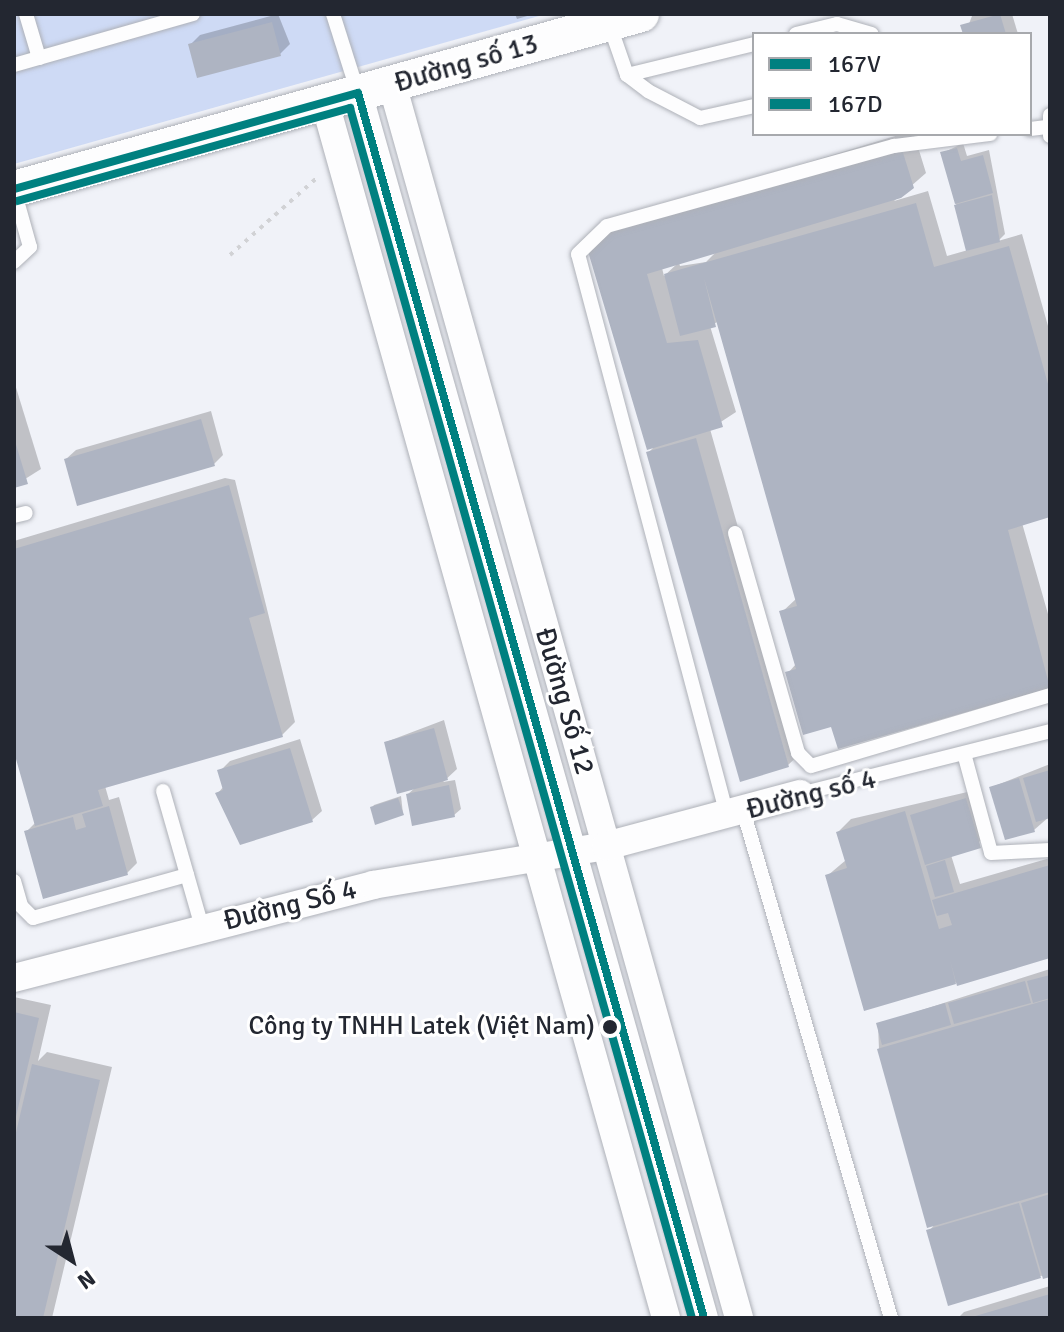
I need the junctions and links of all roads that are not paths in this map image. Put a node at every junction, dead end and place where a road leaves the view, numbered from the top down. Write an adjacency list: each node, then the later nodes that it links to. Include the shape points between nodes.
1 (26, 14): 8 (lane)
2 (193, 14): 8 (lane)
3 (333, 14): 11 (lane)
4 (625, 19): 10 (lane); 11 (street, Đường số 13)
5 (804, 32): 6 (lane, via 837,24)
6 (865, 32)
7 (752, 44): 10 (lane)
8 (39, 58): 9 (lane)
9 (14, 65)
10 (627, 75): 12 (lane, via 700,118)
11 (358, 93): 14 (street, Đường số 13); 23 (street, Đường Số 12); 25 (street, Đường Số 12); 26 (street)
12 (752, 106)
13 (974, 136): 22 (lane, via 894,146 607,226 578,254)
14 (14, 190): 15 (lane, via 30,247)
15 (14, 262)
16 (735, 533): 17 (lane, via 798,753 811,766)
17 (1050, 695)
18 (1050, 731): 19 (lane, Đường số 4)
19 (965, 757): 21 (lane, Đường số 4); 24 (lane, via 991,853)
20 (163, 791): 27 (lane)
21 (800, 794): 22 (street, Đường số 4)
22 (735, 813): 23 (street, Đường số 4); 34 (lane)
23 (606, 846): 25 (street, Đường số 4); 33 (street, Đường Số 12)
24 (1050, 850)
25 (570, 853): 26 (street, Đường Số 4); 32 (street, Đường Số 12)
26 (536, 856): 29 (street, Đường Số 4, via 373,885); 31 (street)
27 (187, 875): 28 (lane, via 33,918 21,906); 29 (lane)
28 (14, 881)
29 (202, 927): 30 (street, Đường Số 4)
30 (14, 978)
31 (666, 1318)
32 (704, 1318)
33 (739, 1318)
34 (891, 1318)

